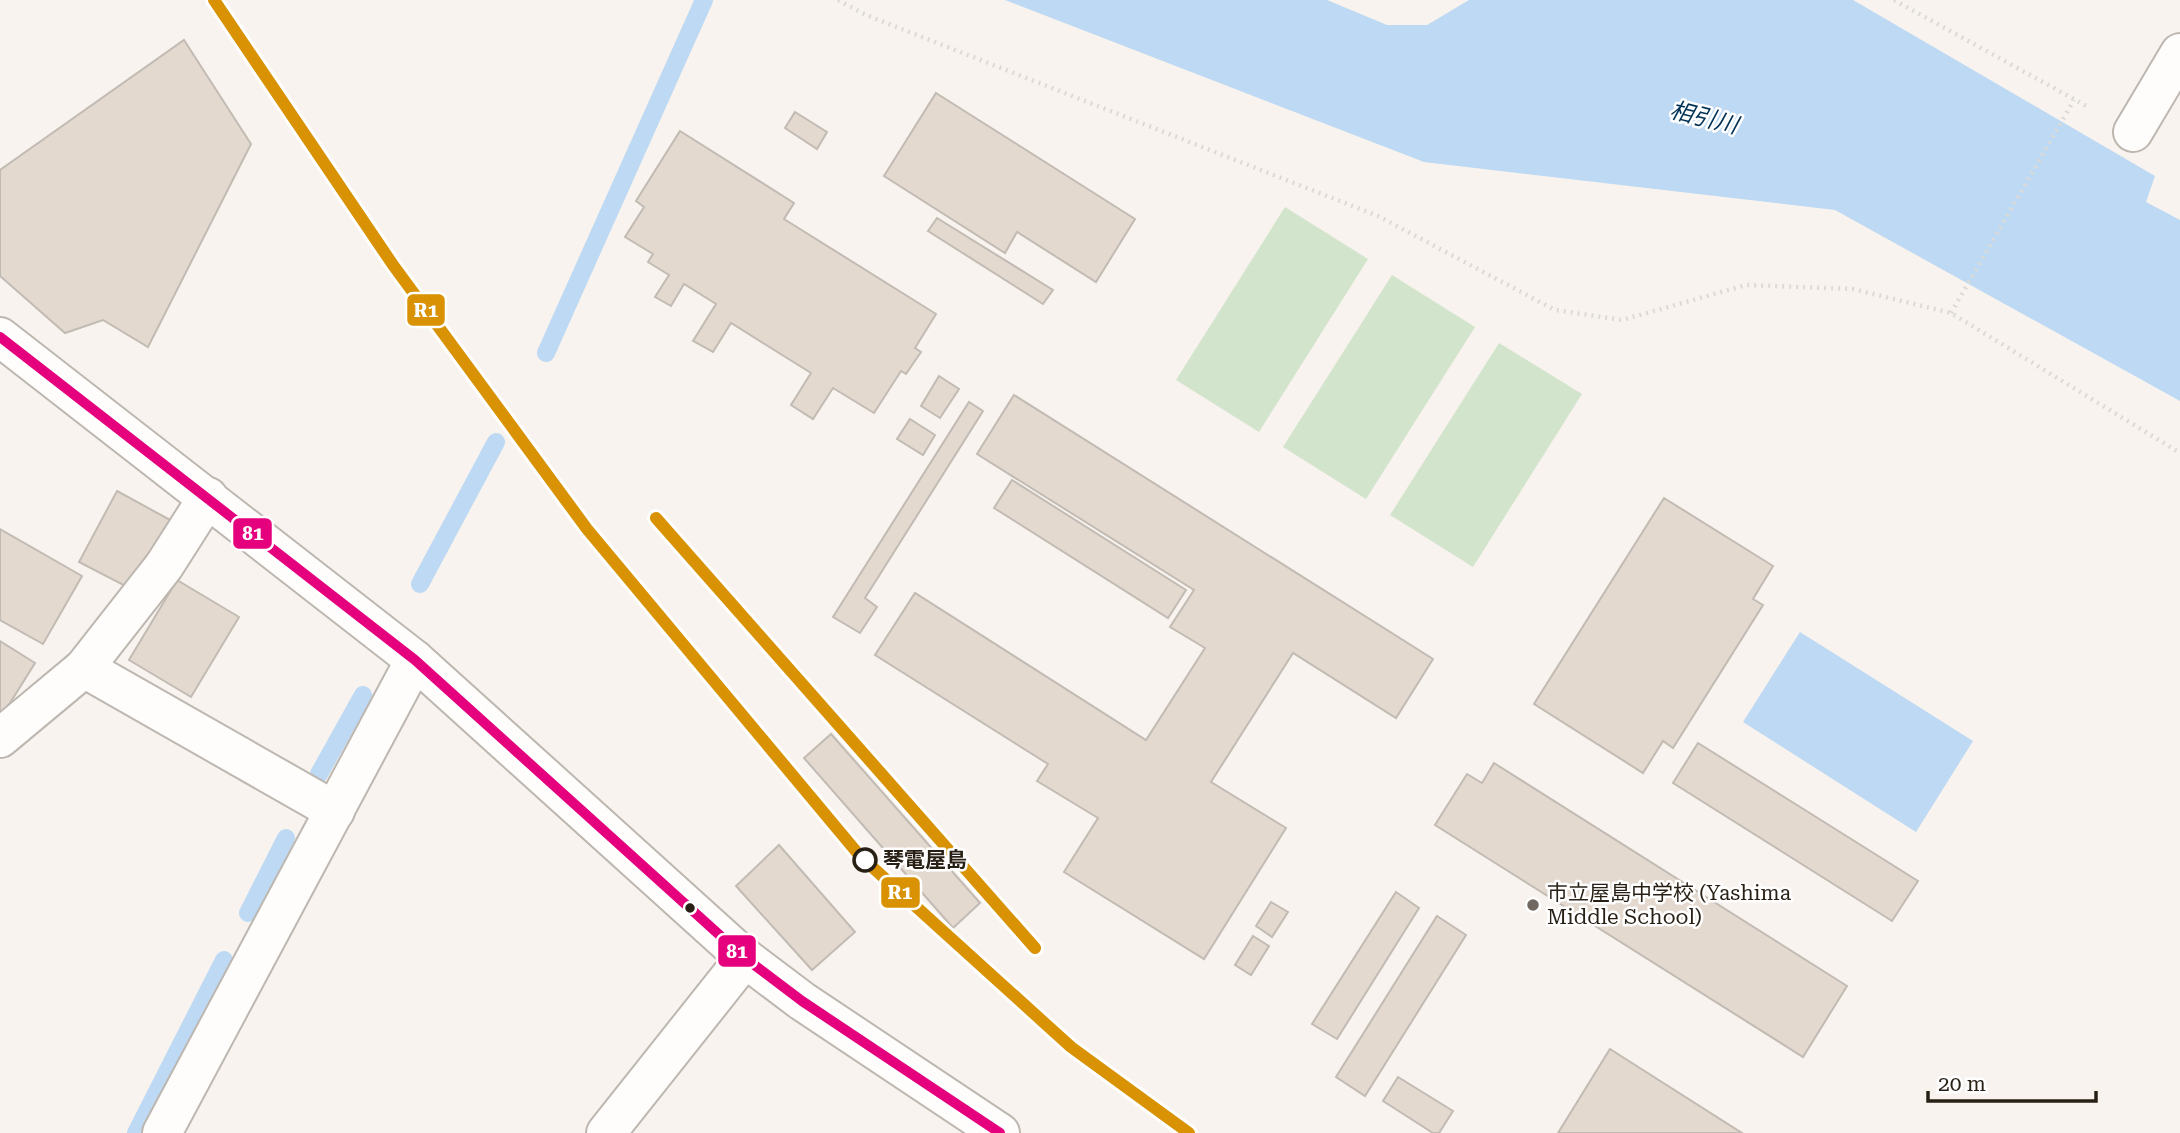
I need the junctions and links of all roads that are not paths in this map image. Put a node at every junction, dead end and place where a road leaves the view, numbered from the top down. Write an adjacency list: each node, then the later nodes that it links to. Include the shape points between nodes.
1 (2180, 53): 2 (street)
2 (2133, 132)
3 (0, 337): 4 (street)
4 (208, 497): 5 (street); 6 (street, via 164,566)
5 (415, 660): 8 (street); 9 (street)
6 (84, 668): 7 (street); 8 (street)
7 (0, 738)
8 (335, 811): 10 (street)
9 (745, 958): 11 (street); 12 (street)
10 (162, 1133)
11 (606, 1133)
12 (1000, 1133)

